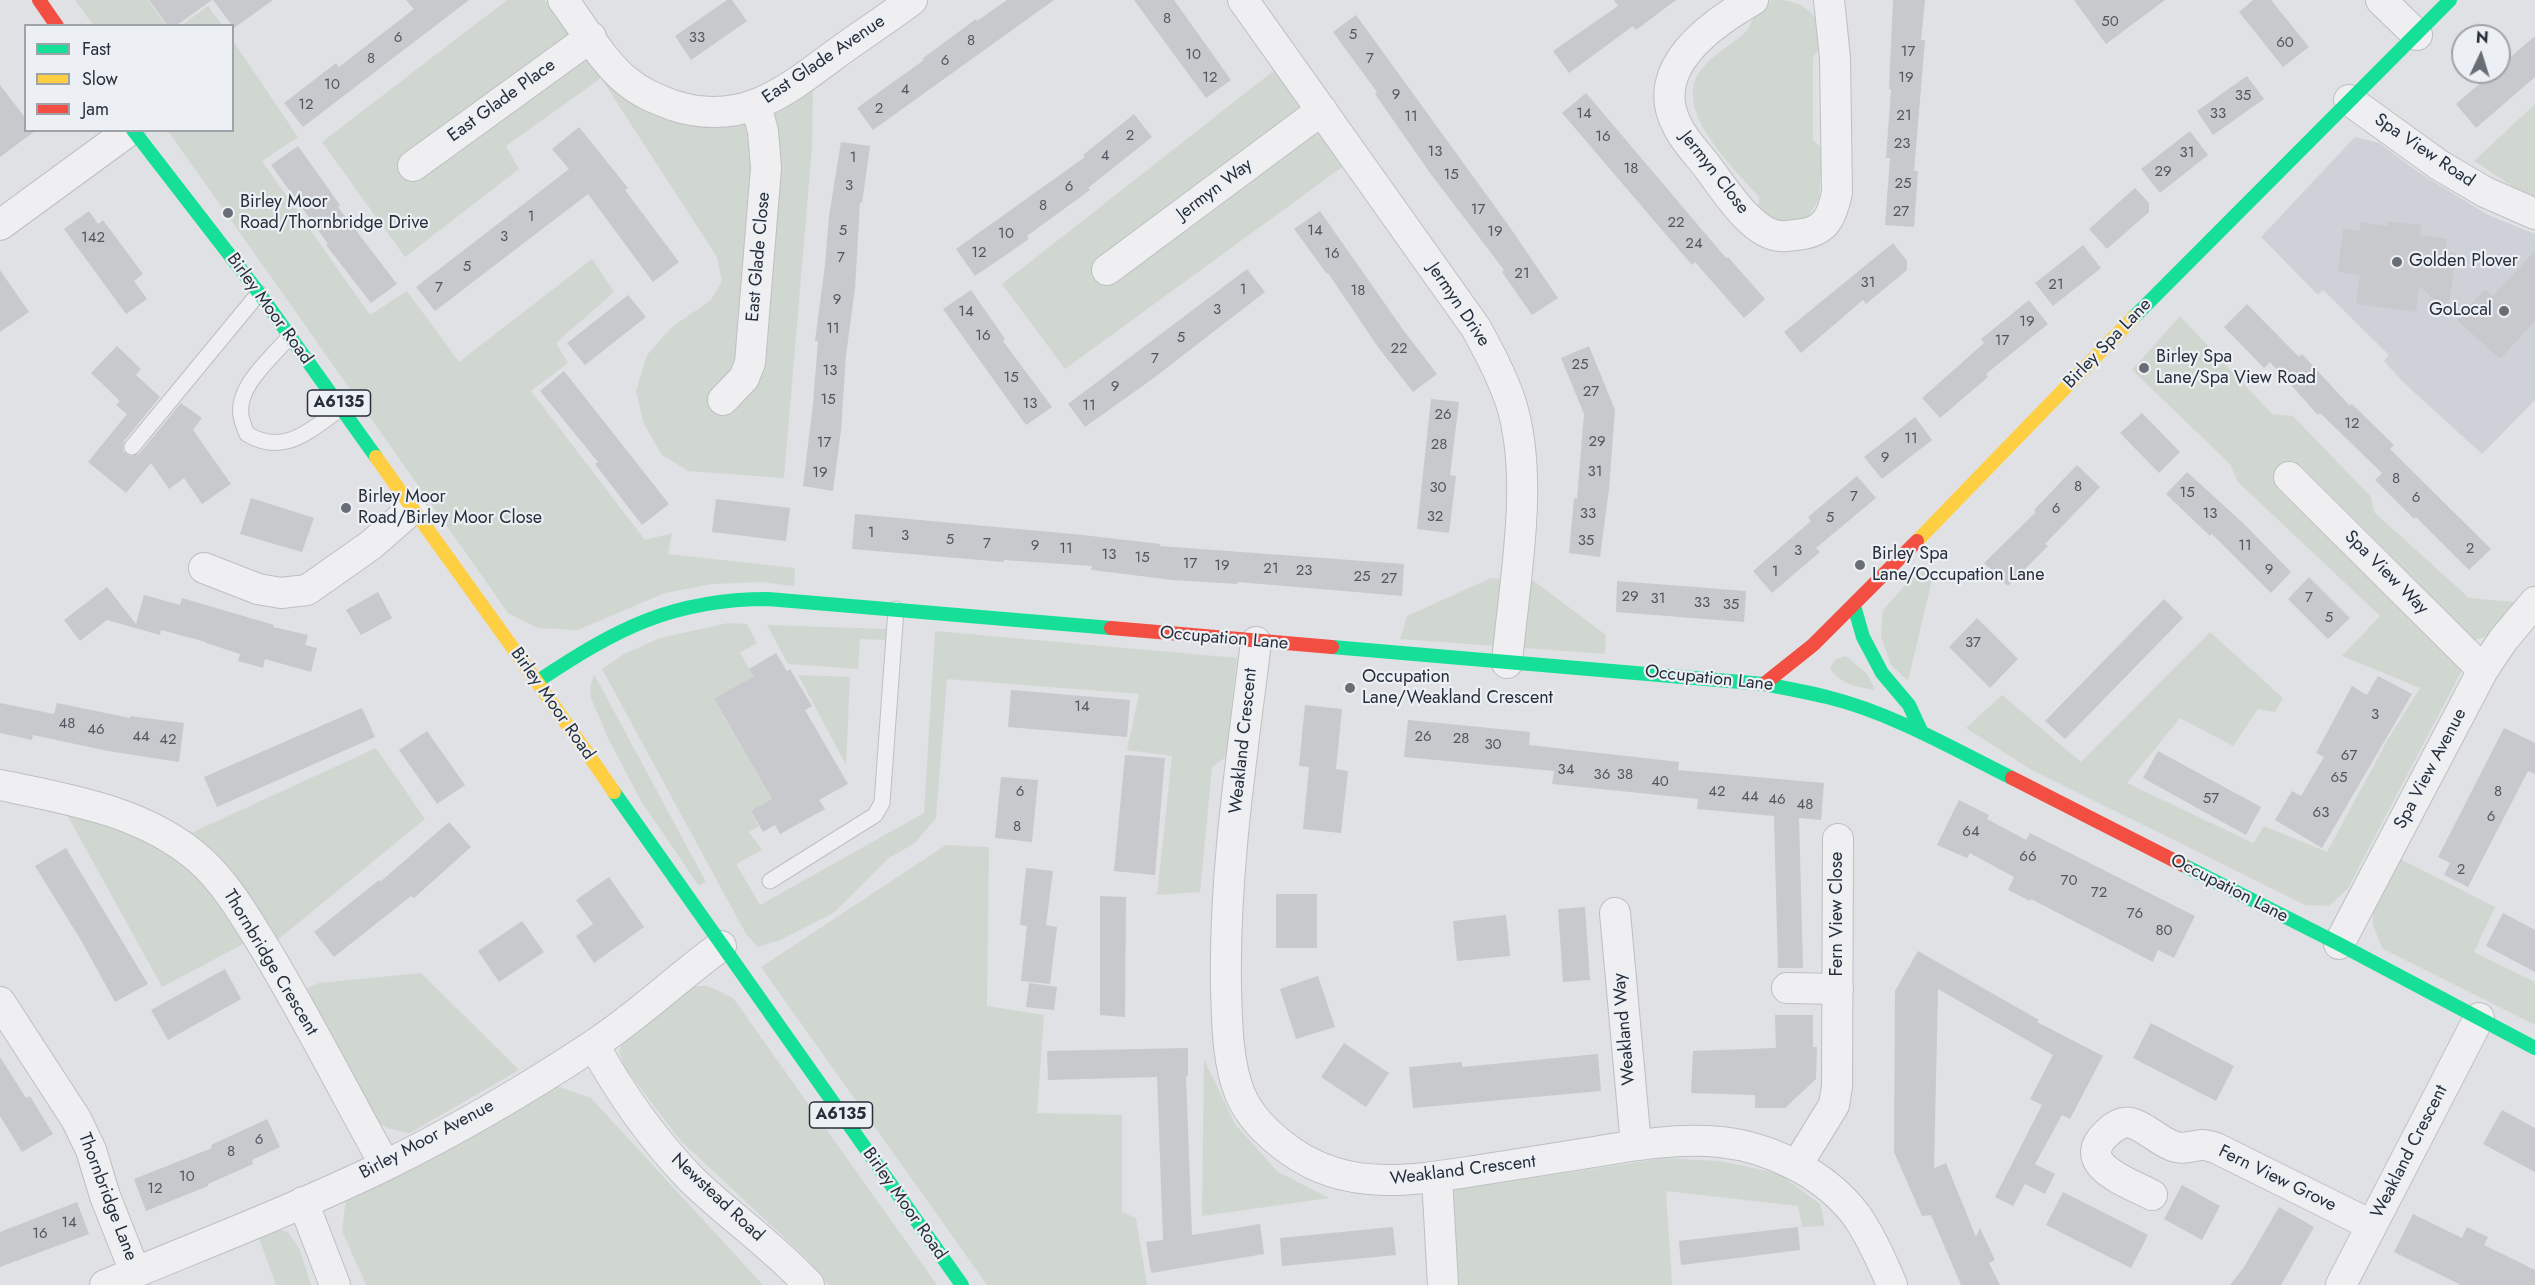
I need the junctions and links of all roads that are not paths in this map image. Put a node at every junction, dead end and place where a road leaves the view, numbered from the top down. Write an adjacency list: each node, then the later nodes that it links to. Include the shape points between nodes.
1 (39, 0): 9 (street)
2 (563, 0): 11 (street, East Glade Avenue)
3 (1753, 0): 4 (street, Jermyn Close, via 1711,26 1683,55 1669,102 1676,125 1734,202 1765,232 1779,236 1815,232 1832,214 1837,193)
4 (1830, 0)
5 (2381, 0): 10 (street)
6 (2450, 0): 10 (street, Birley Spa Lane)
7 (902, 3): 13 (street, East Glade Avenue, via 789,89)
8 (1251, 3): 14 (street, Jermyn Drive)
9 (56, 24)
10 (2417, 34): 12 (street, Birley Spa Lane)
11 (591, 37): 13 (street, East Glade Avenue, via 627,82 655,99 689,111 724,113); 17 (street, East Glade Place)
12 (2349, 100): 18 (street, Spa View Road, via 2439,165 2485,192); 30 (street, Birley Spa Lane)
13 (756, 106): 23 (street, East Glade Close, via 766,168 750,363 744,378)
14 (1322, 110): 20 (street, Jermyn Way); 33 (street, Jermyn Drive, via 1476,328 1511,404 1523,494)
15 (128, 132): 19 (street)
16 (133, 132): 21 (street, Birley Moor Road / A6135)
17 (413, 166)
18 (2535, 214)
19 (0, 225)
20 (1107, 270)
21 (259, 293): 22 (street, Birley Moor Road / A6135); 25 (lane)
22 (290, 337): 24 (street, Birley Moor Road / A6135); 24 (lane, via 243,394 240,415 247,434 261,442 278,444 295,439)
23 (723, 400)
24 (342, 408): 27 (street, Birley Moor Road / A6135)
25 (132, 447)
26 (2289, 477): 34 (street, Spa View Way)
27 (412, 508): 28 (street, via 371,545 307,590 281,593 258,589); 35 (street, Birley Moor Road / A6135)
28 (204, 568)
29 (2535, 602): 34 (street, Spa View Avenue)
30 (1854, 606): 36 (street, Birley Spa Lane); 37 (street, via 1863,637 1882,673 1909,705)
31 (896, 609): 32 (street, Occupation Lane); 35 (street, Occupation Lane, via 768,599 685,607 648,617 600,639); 40 (lane, via 882,802 875,815)
32 (1256, 642): 33 (street, Occupation Lane); 53 (street, Weakland Crescent, via 1230,878 1226,958 1231,1062 1240,1096 1257,1121 1308,1163 1339,1175 1375,1182)
33 (1507, 663): 36 (street, Occupation Lane)
34 (2483, 670): 42 (street, Spa View Avenue)
35 (538, 681): 43 (street, Birley Moor Road / A6135)
36 (1764, 684): 37 (street, Occupation Lane, via 1828,697)
37 (1922, 733): 42 (street, Occupation Lane)
38 (0, 785): 51 (street, Thornbridge Crescent, via 75,800 120,814 198,858 227,888 283,978)
39 (1838, 839): 45 (street, Fern View Close)
40 (770, 881)
41 (1615, 913): 50 (street, Weakland Way)
42 (2339, 944): 47 (street, Occupation Lane)
43 (721, 946): 48 (street, Birley Moor Avenue); 61 (street, Birley Moor Road / A6135)
44 (1787, 988): 45 (street, Fern View Close)
45 (1838, 989): 52 (street, Fern View Close, via 1838,1086 1834,1105)
46 (0, 1002): 57 (street, Thornbridge Lane, via 92,1150 105,1196)
47 (2479, 1018): 49 (street, Occupation Lane); 56 (street, Weakland Crescent)
48 (594, 1045): 51 (street, Birley Moor Avenue); 60 (street, Newstead Road, via 613,1081 643,1123 690,1178)
49 (2535, 1048)
50 (1636, 1145): 52 (street, Weakland Crescent, via 1722,1142); 53 (street, Weakland Crescent)
51 (385, 1165): 55 (street, Birley Moor Avenue)
52 (1797, 1165): 63 (street, Weakland Crescent, via 1854,1212 1868,1232)
53 (1437, 1177): 62 (street)
54 (2152, 1194): 56 (street, Fern View Grove, via 2098,1164 2098,1146 2105,1134 2120,1124 2132,1123 2176,1147 2216,1148)
55 (303, 1202): 57 (street, Birley Moor Avenue); 59 (street)
56 (2371, 1226): 64 (street, Weakland Crescent)
57 (135, 1272): 58 (street, Birley Moor Avenue)
58 (105, 1285)
59 (335, 1285)
60 (809, 1285)
61 (962, 1285)
62 (1443, 1285)
63 (1892, 1285)
64 (2340, 1285)

